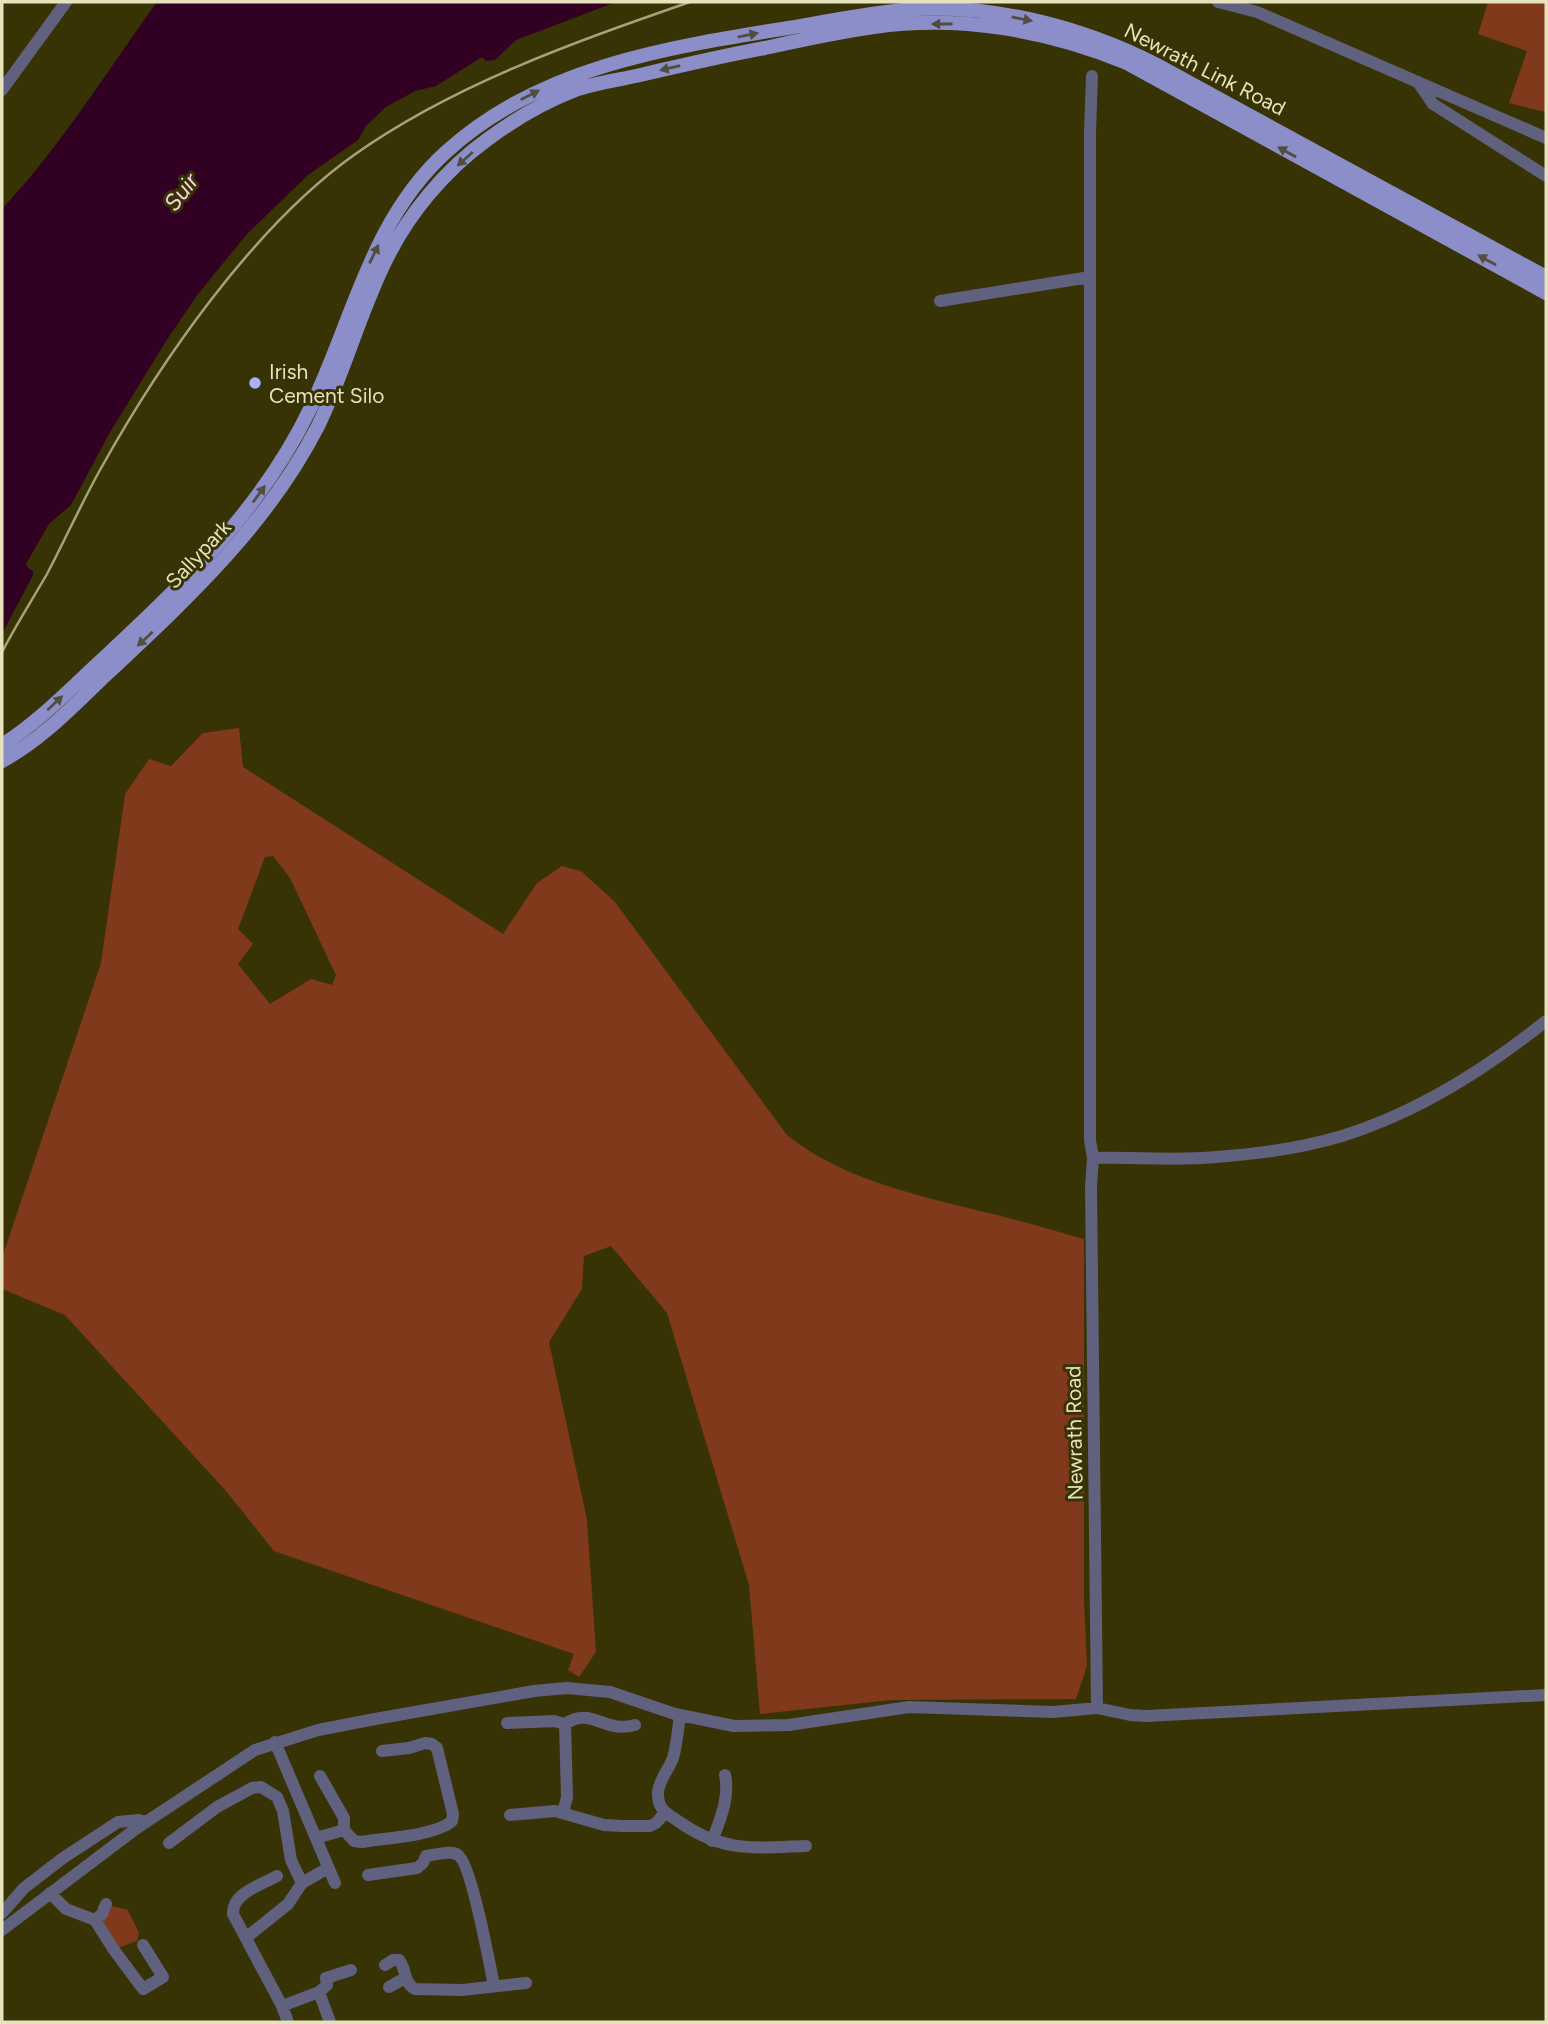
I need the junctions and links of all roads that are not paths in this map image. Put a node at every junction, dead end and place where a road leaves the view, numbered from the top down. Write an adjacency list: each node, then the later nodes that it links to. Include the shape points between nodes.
1 (66, 2): 5 (street)
2 (1218, 2): 4 (street, via 1257,12)
3 (1092, 76): 9 (street, Newrath Road)
4 (1418, 81): 6 (street); 7 (street, via 1433,104)
5 (2, 90)
6 (1546, 138)
7 (1546, 176)
8 (1546, 276): 12 (main road, Newrath Link Road, one-way to 8, via 380,241 408,197 446,152 503,109 558,81 626,59 795,26 916,9 1022,19 1134,53)
9 (1090, 277): 11 (street); 16 (street, Newrath Road)
10 (1546, 293): 12 (main road, Newrath Link Road, one-way to 12, via 1118,59 1021,31 969,24 915,24 875,27 690,63 579,89 537,107 487,139 441,180 419,207)
11 (940, 301)
12 (353, 321): 13 (main road, Sallypark, one-way to 12, via 43,714 149,615 240,519 297,436); 14 (main road, Sallypark, one-way to 14, via 331,399 306,449 245,536 196,590 50,728)
13 (2, 744)
14 (2, 761)
15 (1546, 1021): 16 (street, via 1504,1055 1449,1088 1341,1136 1268,1152 1213,1157)
16 (1093, 1158): 18 (street, Newrath Road)
17 (1546, 1695): 18 (street, via 1146,1716)
18 (1097, 1707): 19 (street, via 1053,1712 909,1707 766,1727 723,1725)
19 (680, 1715): 23 (street, via 610,1692 567,1688 376,1719); 28 (street, via 672,1759 658,1790)
20 (508, 1723): 21 (street)
21 (565, 1724): 22 (street, via 584,1716 613,1727); 27 (street)
22 (635, 1725)
23 (275, 1742): 30 (street, via 241,1758); 33 (street)
24 (382, 1751): 32 (street, via 425,1743 437,1748 452,1821)
25 (725, 1775): 34 (street, via 728,1785)
26 (320, 1776): 31 (street, via 344,1818)
27 (564, 1813): 28 (street, via 622,1826 650,1826); 29 (street)
28 (664, 1814): 34 (street)
29 (510, 1815)
30 (145, 1822): 38 (street, via 117,1822); 40 (street)
31 (344, 1830): 32 (street, via 354,1841 362,1842); 33 (street)
32 (420, 1832): 37 (street)
33 (316, 1838): 39 (street)
34 (712, 1841): 36 (street, via 736,1847)
35 (169, 1843): 43 (street, via 217,1807 261,1787 277,1797 291,1860)
36 (807, 1846)
37 (426, 1856): 41 (street, via 417,1868); 56 (street, via 453,1853 464,1862)
38 (63, 1858): 40 (street); 47 (street, via 24,1888)
39 (328, 1868): 43 (street); 44 (street)
40 (75, 1874): 45 (street)
41 (368, 1875)
42 (277, 1876): 50 (street, via 238,1897 233,1905 233,1914)
43 (302, 1882): 50 (street, via 288,1905)
44 (335, 1883)
45 (50, 1893): 48 (street, via 66,1909); 49 (street)
46 (106, 1904): 48 (street)
47 (2, 1913)
48 (95, 1920): 51 (street, via 143,1989 163,1977)
49 (2, 1930)
50 (247, 1937): 59 (street)
51 (142, 1945)
52 (385, 1965): 54 (street, via 399,1961)
53 (351, 1970): 58 (street, via 326,1978 327,1985)
54 (405, 1978): 56 (street, via 409,1986 424,1990); 57 (street)
55 (526, 1983): 56 (street)
56 (494, 1986)
57 (389, 1987)
58 (319, 1992): 59 (street); 61 (street)
59 (282, 2006): 60 (street)
60 (288, 2022)
61 (330, 2022)

